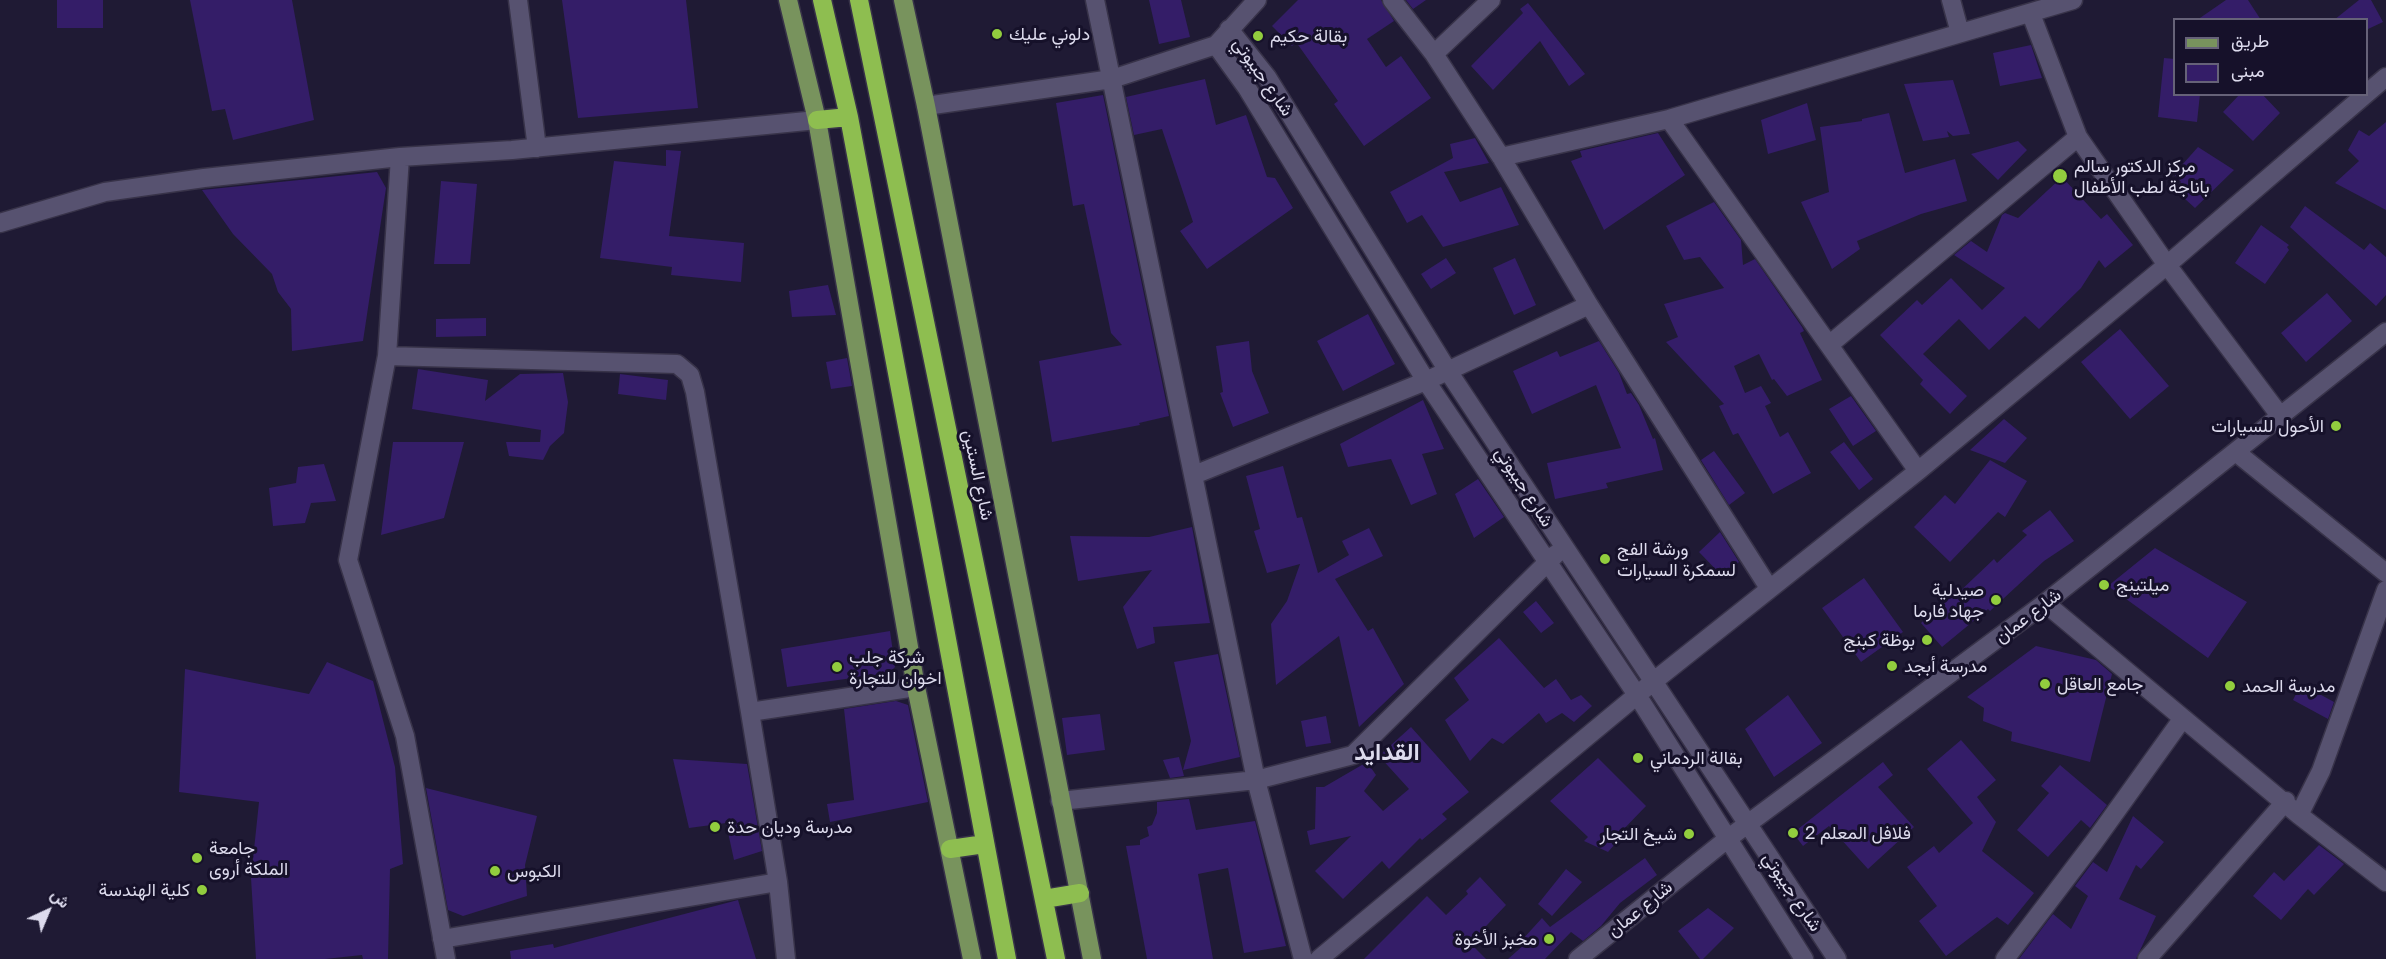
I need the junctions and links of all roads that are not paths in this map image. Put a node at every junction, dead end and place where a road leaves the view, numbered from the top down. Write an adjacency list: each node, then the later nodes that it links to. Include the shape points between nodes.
1 (518, 0): 26 (street)
2 (788, 0): 24 (main road)
3 (822, 0): 22 (highway)
4 (859, 0): 63 (highway, شارع الستين)
5 (903, 0): 21 (main road, شارع الستين)
6 (1095, 0): 18 (street)
7 (1257, 0): 13 (street)
8 (1392, 0): 16 (street)
9 (1491, 0): 16 (street)
10 (1951, 0): 14 (street)
11 (2073, 0): 12 (street)
12 (2031, 14): 14 (street); 25 (street)
13 (1229, 29): 15 (street, شارع جيبوتي); 35 (street, شارع جيبوتي, via 1267,77)
14 (1960, 33): 23 (street)
15 (1216, 45): 18 (street, شارع جيبوتي); 36 (street, شارع جيبوتي, via 1247,88)
16 (1434, 54): 28 (street)
17 (2386, 77): 19 (street)
18 (1112, 79): 21 (street, شارع جيبوتي); 40 (street)
19 (2368, 92)
20 (2364, 96): 30 (street)
21 (926, 106): 53 (main road, شارع الستين)
22 (849, 117): 24 (highway); 58 (highway)
23 (1669, 119): 28 (street); 33 (street)
24 (817, 120): 26 (street); 48 (main road)
25 (2078, 136): 30 (street); 33 (street)
26 (537, 148): 27 (street)
27 (400, 157): 29 (street, via 105,192); 34 (street)
28 (1501, 157): 31 (street)
29 (0, 222)
30 (2166, 265): 37 (street); 39 (street)
31 (1589, 305): 35 (street); 44 (street)
32 (2386, 332): 37 (street, شارع عمان)
33 (1829, 345): 39 (street)
34 (387, 356): 50 (street, via 677,364 690,375); 64 (street, via 348,560 405,736)
35 (1448, 371): 36 (street); 41 (street, شارع جيبوتي)
36 (1426, 381): 40 (street); 42 (street, شارع جيبوتي)
37 (2281, 417): 38 (street, شارع عمان)
38 (2237, 453): 43 (street); 46 (street, شارع عمان)
39 (1918, 471): 44 (street)
40 (1194, 475): 52 (street)
41 (1563, 548): 42 (street); 47 (street, شارع جيبوتي)
42 (1547, 562): 49 (street, شارع جيبوتي); 52 (street, via 1353,755)
43 (2386, 573)
44 (1769, 588): 47 (street)
45 (2386, 590): 55 (street, via 2321,771)
46 (2045, 603): 51 (street); 56 (street, شارع عمان)
47 (1654, 681): 49 (street); 56 (street, شارع جيبوتي)
48 (916, 687): 50 (street); 59 (main road)
49 (1636, 695): 57 (street, شارع جيبوتي); 72 (street)
50 (750, 712): 60 (street)
51 (2183, 718): 54 (street); 76 (street)
52 (1256, 780): 53 (street); 71 (street)
53 (1060, 801): 62 (main road, شارع الستين)
54 (2286, 801): 55 (street); 77 (street)
55 (2299, 815): 61 (street)
56 (1747, 825): 57 (street, شارع عمان); 75 (street, شارع جيبوتي)
57 (1726, 840): 73 (street, شارع عمان); 74 (street, شارع جيبوتي)
58 (985, 844): 59 (highway); 68 (highway)
59 (950, 849): 67 (main road)
60 (778, 882): 64 (street); 66 (street)
61 (2386, 882)
62 (1080, 893): 63 (highway); 70 (main road, شارع الستين)
63 (1044, 899): 69 (highway, شارع الستين)
64 (442, 939): 65 (street)
65 (446, 959)
66 (786, 959)
67 (972, 959)
68 (1007, 959)
69 (1056, 959)
70 (1092, 959)
71 (1303, 959)
72 (1319, 959)
73 (1578, 959)
74 (1804, 959)
75 (1837, 959)
76 (2005, 959)
77 (2147, 959)

